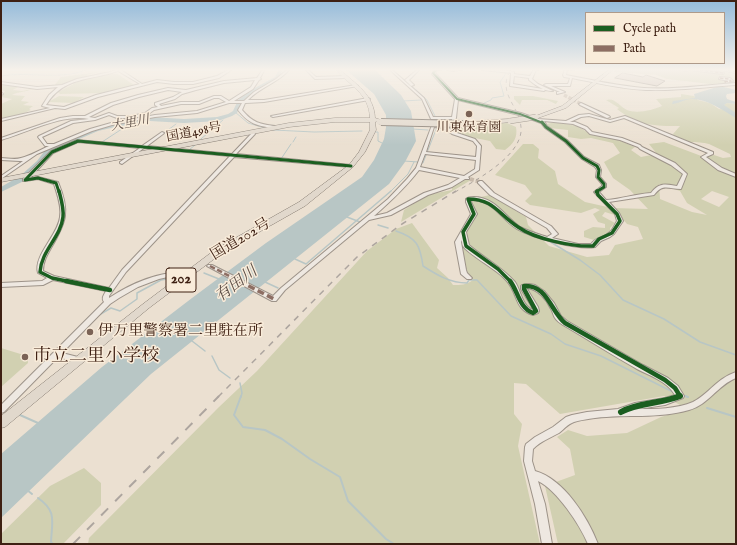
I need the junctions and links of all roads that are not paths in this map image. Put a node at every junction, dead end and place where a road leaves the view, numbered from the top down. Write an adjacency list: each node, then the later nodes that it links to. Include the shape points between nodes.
1 (50, 94): 19 (street, via 44,106)
2 (103, 94): 19 (street, via 66,107)
3 (144, 94): 21 (street, via 112,104)
4 (180, 94): 18 (street, via 156,104)
5 (242, 94): 15 (street)
6 (253, 94): 16 (street)
7 (303, 94): 16 (street)
8 (362, 94): 13 (highway)
9 (419, 94): 24 (street, via 432,118)
10 (453, 94): 14 (street)
11 (575, 94): 23 (highway)
12 (579, 94): 20 (highway, via 564,107)
13 (366, 99): 22 (street); 28 (highway, via 372,107)
14 (457, 99): 23 (street); 24 (street)
15 (231, 102): 16 (street); 18 (street, via 214,97 199,103); 33 (street, via 197,112 140,118)
16 (246, 102): 31 (street, via 240,110 248,120 260,126)
17 (581, 104): 27 (street)
18 (160, 107): 25 (street, via 132,117 109,114)
19 (55, 108): 26 (street)
20 (542, 115): 23 (highway); 30 (street)
21 (87, 116): 25 (street); 38 (street, via 59,120)
22 (273, 116)
23 (535, 117): 28 (highway, bridge, via 463,123); 30 (street); 56 (street, via 597,166 598,177 604,187 596,192)
24 (454, 118): 32 (street)
25 (95, 119): 29 (street)
26 (1, 120)
27 (613, 120): 30 (street, via 589,115 580,116); 34 (street, via 624,117)
28 (373, 121): 31 (highway, 国道498号, via 311,122); 49 (highway, 国道202号 / 202, via 373,130 362,152)
29 (82, 122): 33 (street); 39 (street, via 70,123 40,137 46,145)
30 (569, 122): 56 (street, via 586,128 591,133 621,139 639,146 673,164 685,174 678,188 660,185 652,194)
31 (274, 127): 35 (highway, 国道498号)
32 (445, 127): 42 (street, via 434,126); 47 (street, via 474,140 479,146)
33 (91, 130): 39 (street)
34 (658, 131): 37 (street); 52 (street, via 712,153 703,157 723,171)
35 (253, 132): 41 (highway, 国道498号); 44 (street)
36 (162, 133): 40 (street)
37 (649, 134)
38 (1, 139)
39 (55, 147): 40 (street, via 76,141); 45 (street, via 46,148); 51 (street)
40 (143, 147): 41 (street); 43 (street)
41 (163, 149): 43 (highway, 国道498号); 44 (street)
42 (426, 153): 47 (street); 50 (street)
43 (134, 154): 48 (street); 51 (highway, 国道498号)
44 (232, 155): 49 (street); 65 (street, via 124,271)
45 (31, 157): 46 (street, via 20,160); 54 (street)
46 (1, 159)
47 (478, 159): 53 (street, via 477,170)
48 (122, 164)
49 (351, 166): 61 (highway, 国道202号 / 202, via 302,204 219,252)
50 (418, 168): 53 (street); 57 (street)
51 (33, 174): 54 (highway, 国道498号); 62 (street, via 25,180 38,178 56,183 63,208 59,230 40,267 40,272)
52 (736, 176)
53 (468, 178): 57 (street, via 426,194 388,214)
54 (1, 179)
55 (480, 182): 59 (street, via 492,194 549,227 555,234)
56 (605, 201): 59 (street, via 620,218 610,235 600,238 593,246)
57 (369, 219): 60 (street, via 274,298)
58 (463, 232): 59 (street, via 474,214 468,199 480,199 495,206 521,230); 63 (street, via 458,242 464,274); 71 (street, via 466,246 507,277 528,312 536,311 524,289 524,286 529,285 548,299 558,318 666,380 679,394 670,401 629,407)
59 (548, 238)
60 (210, 266)
61 (190, 274): 66 (street, via 162,276); 68 (highway, 国道202号 / 202)
62 (52, 278): 64 (street, via 42,282); 65 (street)
63 (469, 278)
64 (1, 285)
65 (110, 290): 66 (street, via 106,296)
66 (108, 302): 67 (street)
67 (56, 354): 68 (street); 70 (street)
68 (78, 360): 72 (highway, 国道202号 / 202)
69 (736, 375): 71 (street, via 721,381 701,401 690,407 664,412)
70 (1, 410)
71 (620, 412): 73 (street, via 569,420 534,441 527,454)
72 (1, 423)
73 (532, 475): 74 (street); 75 (street, via 545,480 568,503 589,531)
74 (547, 544)
75 (593, 544)

